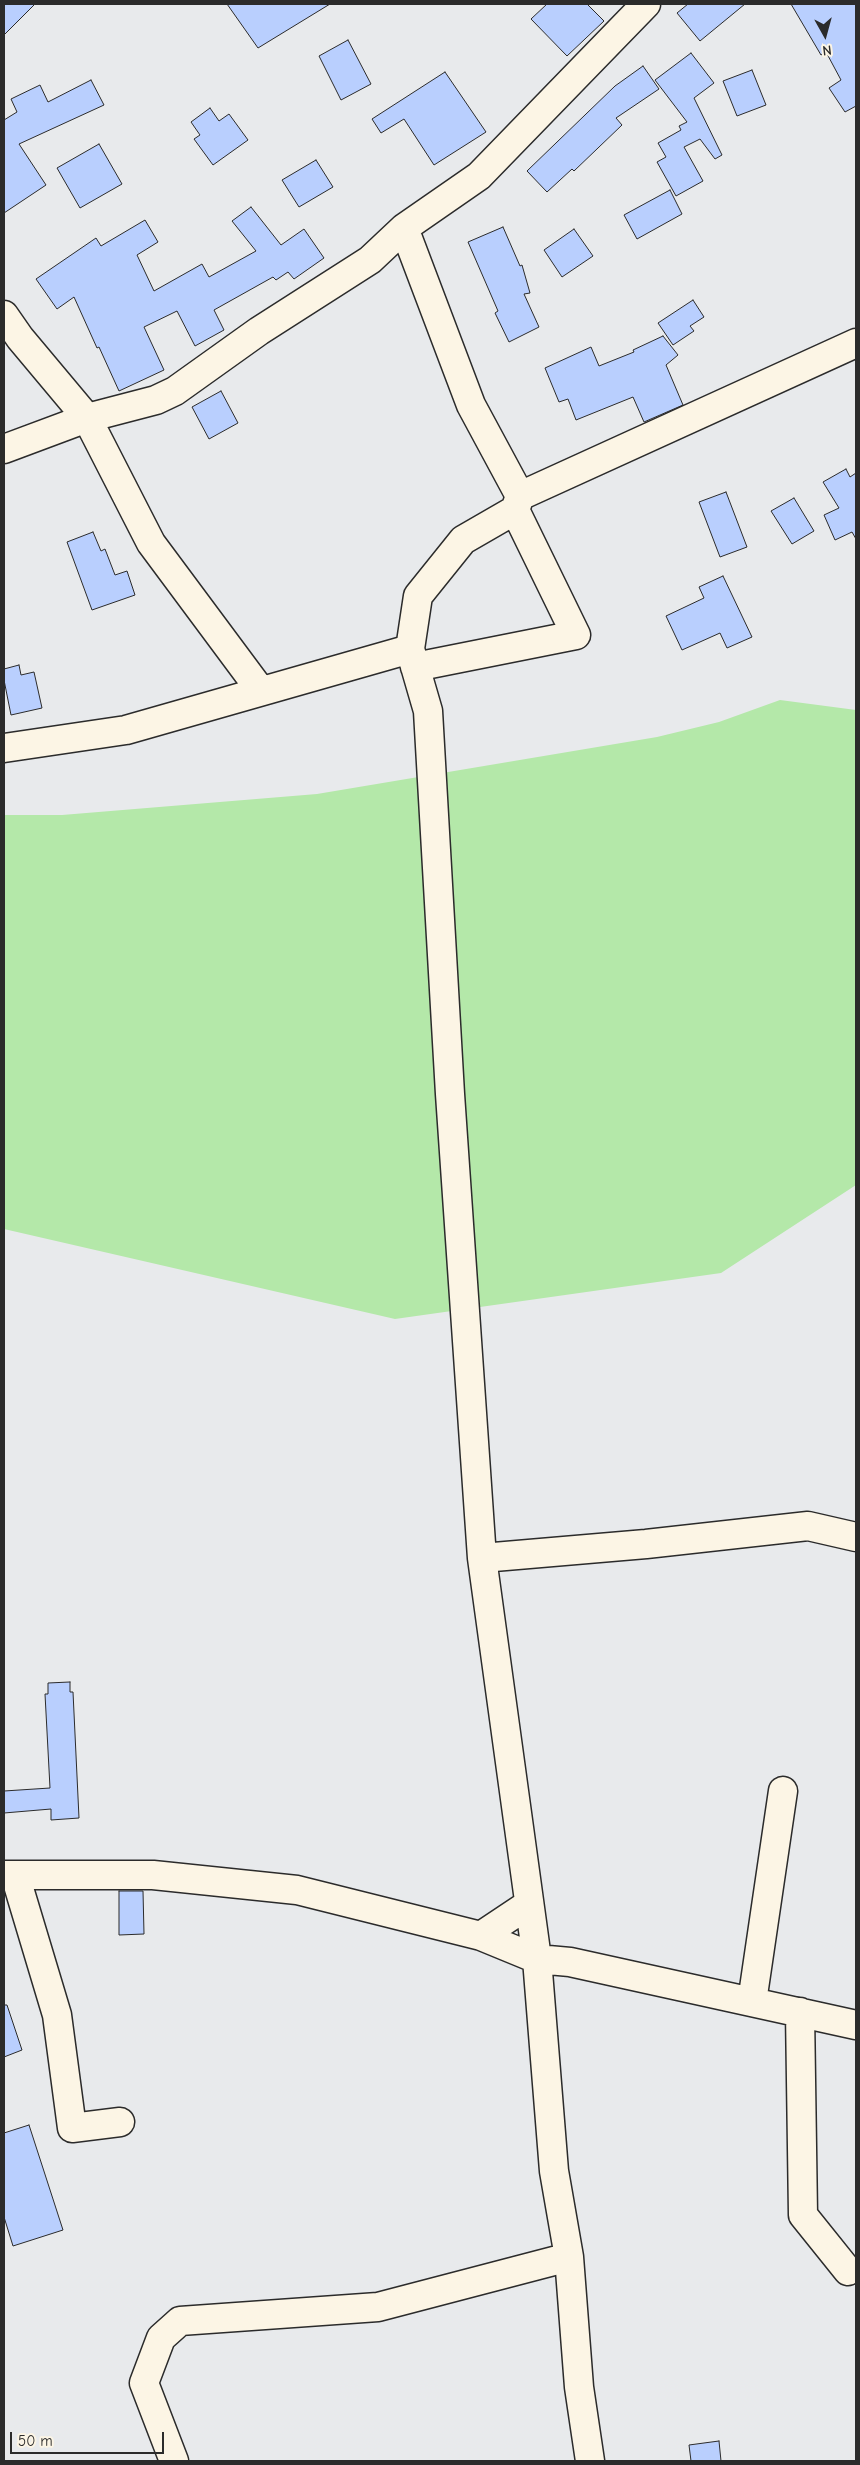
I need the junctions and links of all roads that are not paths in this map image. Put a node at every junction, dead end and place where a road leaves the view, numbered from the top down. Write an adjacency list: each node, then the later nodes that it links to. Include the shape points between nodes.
1 (646, 4): 2 (street, via 479,176)
2 (404, 228): 5 (street, via 370,260 259,331 175,391 156,400); 7 (street, via 471,405)
3 (4, 316): 5 (street)
4 (856, 342): 7 (street)
5 (87, 418): 6 (street); 9 (street, via 151,544)
6 (4, 449)
7 (517, 503): 8 (street, via 463,540 418,596); 8 (street, via 576,635)
8 (412, 658): 9 (street); 12 (street, via 428,710 450,1104)
9 (262, 692): 10 (street, via 126,730)
10 (4, 748)
11 (856, 1536): 12 (street, via 808,1526)
12 (482, 1558): 15 (street)
13 (783, 1791): 18 (street)
14 (9, 1875): 16 (street, via 153,1875 297,1890); 21 (street, via 57,2014 72,2128)
15 (529, 1904): 16 (street); 17 (street)
16 (481, 1936): 17 (street)
17 (537, 1959): 18 (street, via 570,1962); 22 (street, via 554,2171)
18 (752, 2002): 19 (street)
19 (800, 2012): 20 (street); 23 (street, via 804,2215)
20 (856, 2025)
21 (120, 2122)
22 (570, 2257): 24 (street, via 378,2307 180,2321 162,2338 144,2383); 25 (street, via 579,2388)
23 (848, 2271)
24 (174, 2461)
25 (590, 2461)

